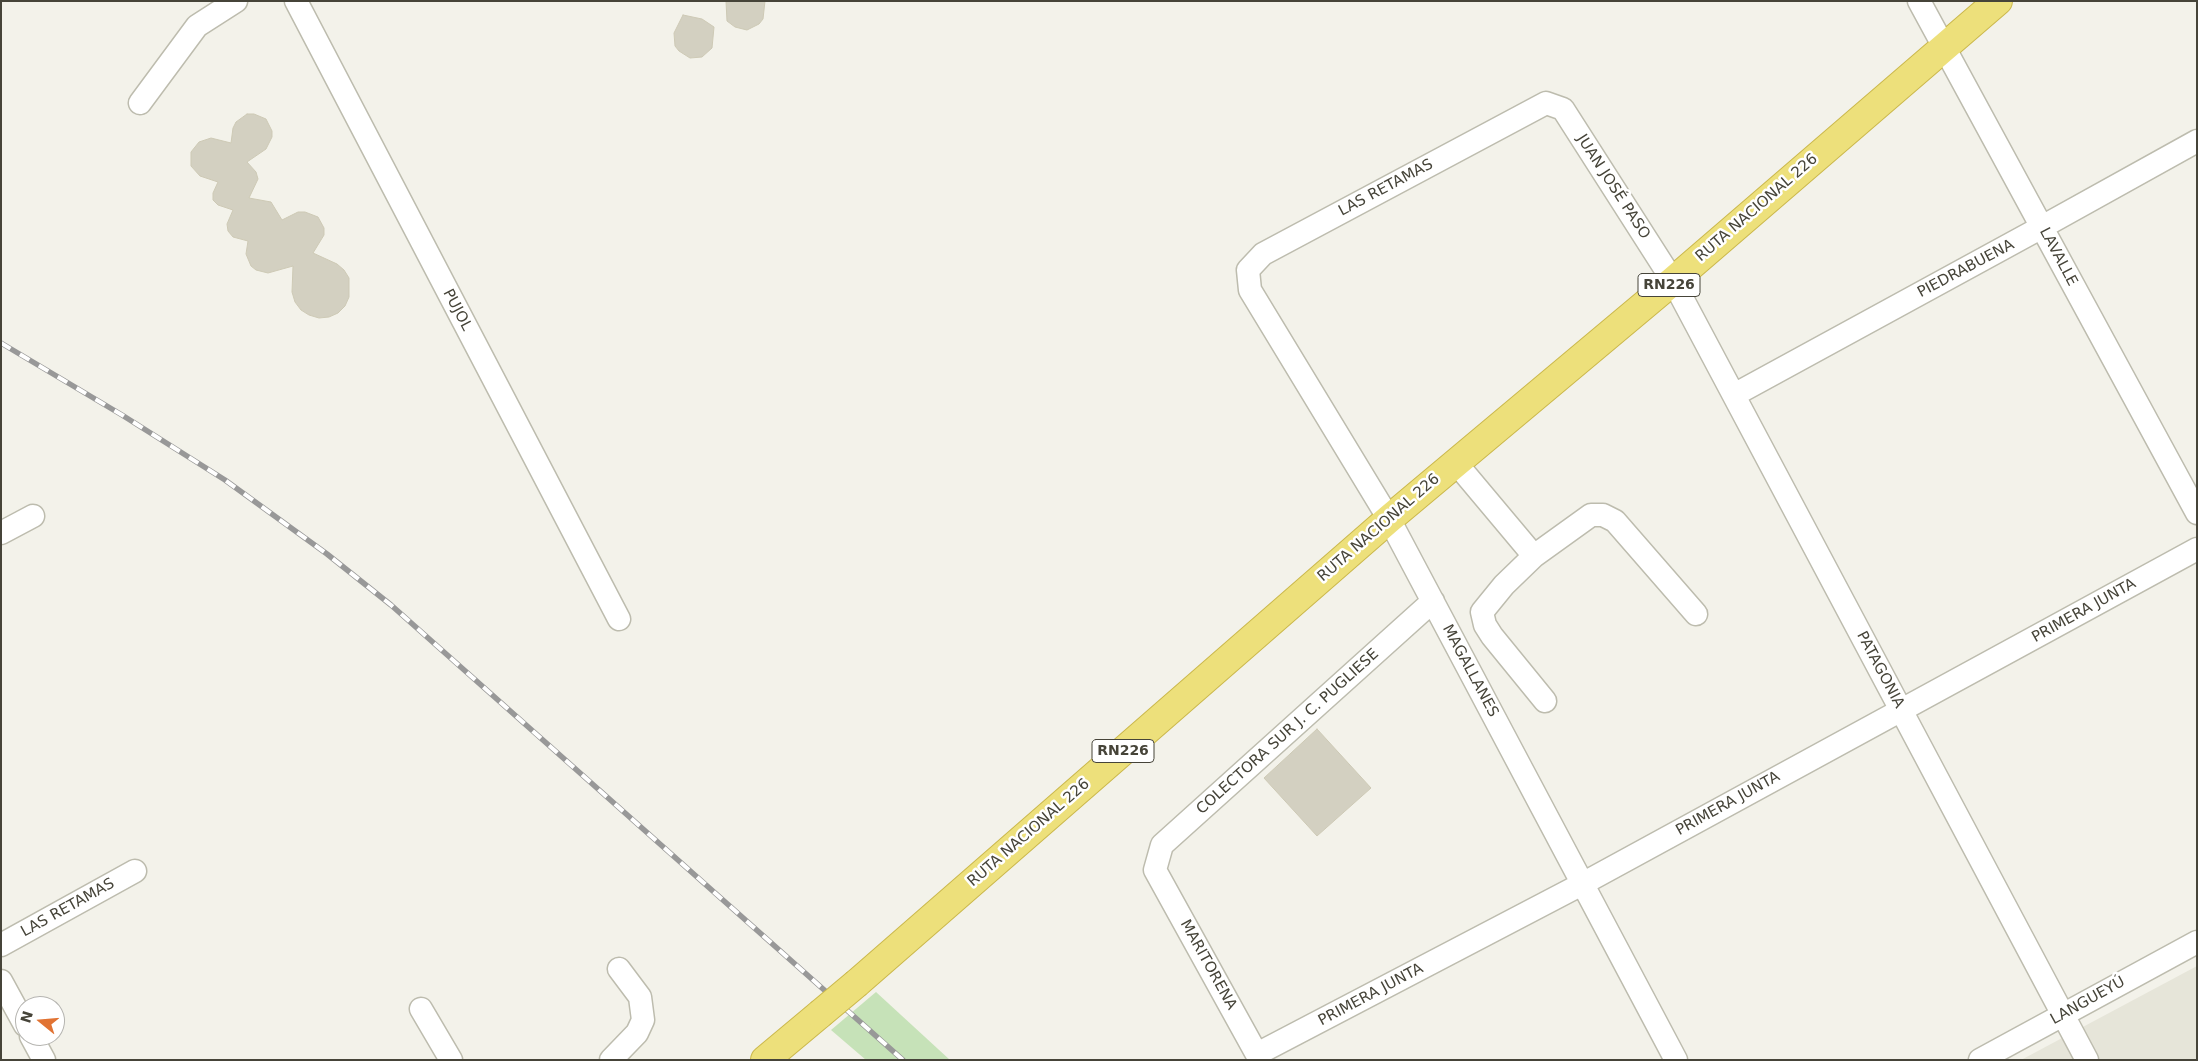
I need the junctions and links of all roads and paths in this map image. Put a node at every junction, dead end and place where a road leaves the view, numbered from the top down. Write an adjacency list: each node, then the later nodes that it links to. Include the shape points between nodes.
1 (236, 1): 6 (street, via 197,26)
2 (296, 1): 22 (street, PUJOL)
3 (1919, 1): 5 (street, LAVALLE)
4 (1998, 1): 5 (highway, RUTA NACIONAL 226 / RN226)
5 (1945, 46): 9 (street, LAVALLE); 10 (highway, RUTA NACIONAL 226 / RN226)
6 (140, 103)
7 (1546, 103): 10 (street, JUAN JOSÉ PASO, via 1563,109); 11 (street, LAS RETAMAS, via 1263,254 1248,270)
8 (2197, 140): 9 (street, PIEDRABUENA)
9 (2042, 228): 12 (street, PIEDRABUENA); 14 (street, LAVALLE)
10 (1673, 281): 12 (street, PATAGONIA); 13 (highway, RUTA NACIONAL 226 / RN226)
11 (1250, 290): 16 (street, MAGALLANES)
12 (1734, 395): 24 (street, PATAGONIA)
13 (1456, 463): 16 (highway, RUTA NACIONAL 226 / RN226); 19 (street)
14 (2197, 513)
15 (33, 516): 17 (street)
16 (1389, 519): 20 (street, MAGALLANES); 40 (highway, RUTA NACIONAL 226 / RN226, bridge)
17 (1, 534)
18 (2197, 549): 24 (street, PRIMERA JUNTA)
19 (1534, 556): 21 (street, via 1591,515 1603,515 1615,521); 23 (street, via 1482,612 1484,625)
20 (1433, 600): 25 (street, COLECTORA SUR J. C. PUGLIESE, via 1162,845); 27 (street, MAGALLANES)
21 (1696, 614)
22 (618, 619)
23 (1545, 702)
24 (1901, 710): 27 (street, PRIMERA JUNTA); 34 (street, PATAGONIA)
25 (1155, 870): 36 (street, MARITORENA)
26 (135, 871): 29 (street, LAS RETAMAS)
27 (1584, 883): 36 (street, PRIMERA JUNTA); 41 (street, MAGALLANES)
28 (2197, 942): 34 (street, LANGUEYÚ)
29 (1, 944)
30 (619, 969): 39 (street, via 640,997 643,1020 637,1033)
31 (1, 981): 32 (street)
32 (15, 1007)
33 (421, 1009): 38 (street)
34 (2063, 1015): 42 (street, LANGUEYÚ); 43 (street, PATAGONIA)
35 (36, 1046): 37 (street)
36 (1259, 1057)
37 (44, 1060)
38 (452, 1060)
39 (611, 1060)
40 (765, 1060)
41 (1676, 1060)
42 (1980, 1060)
43 (2086, 1060)

